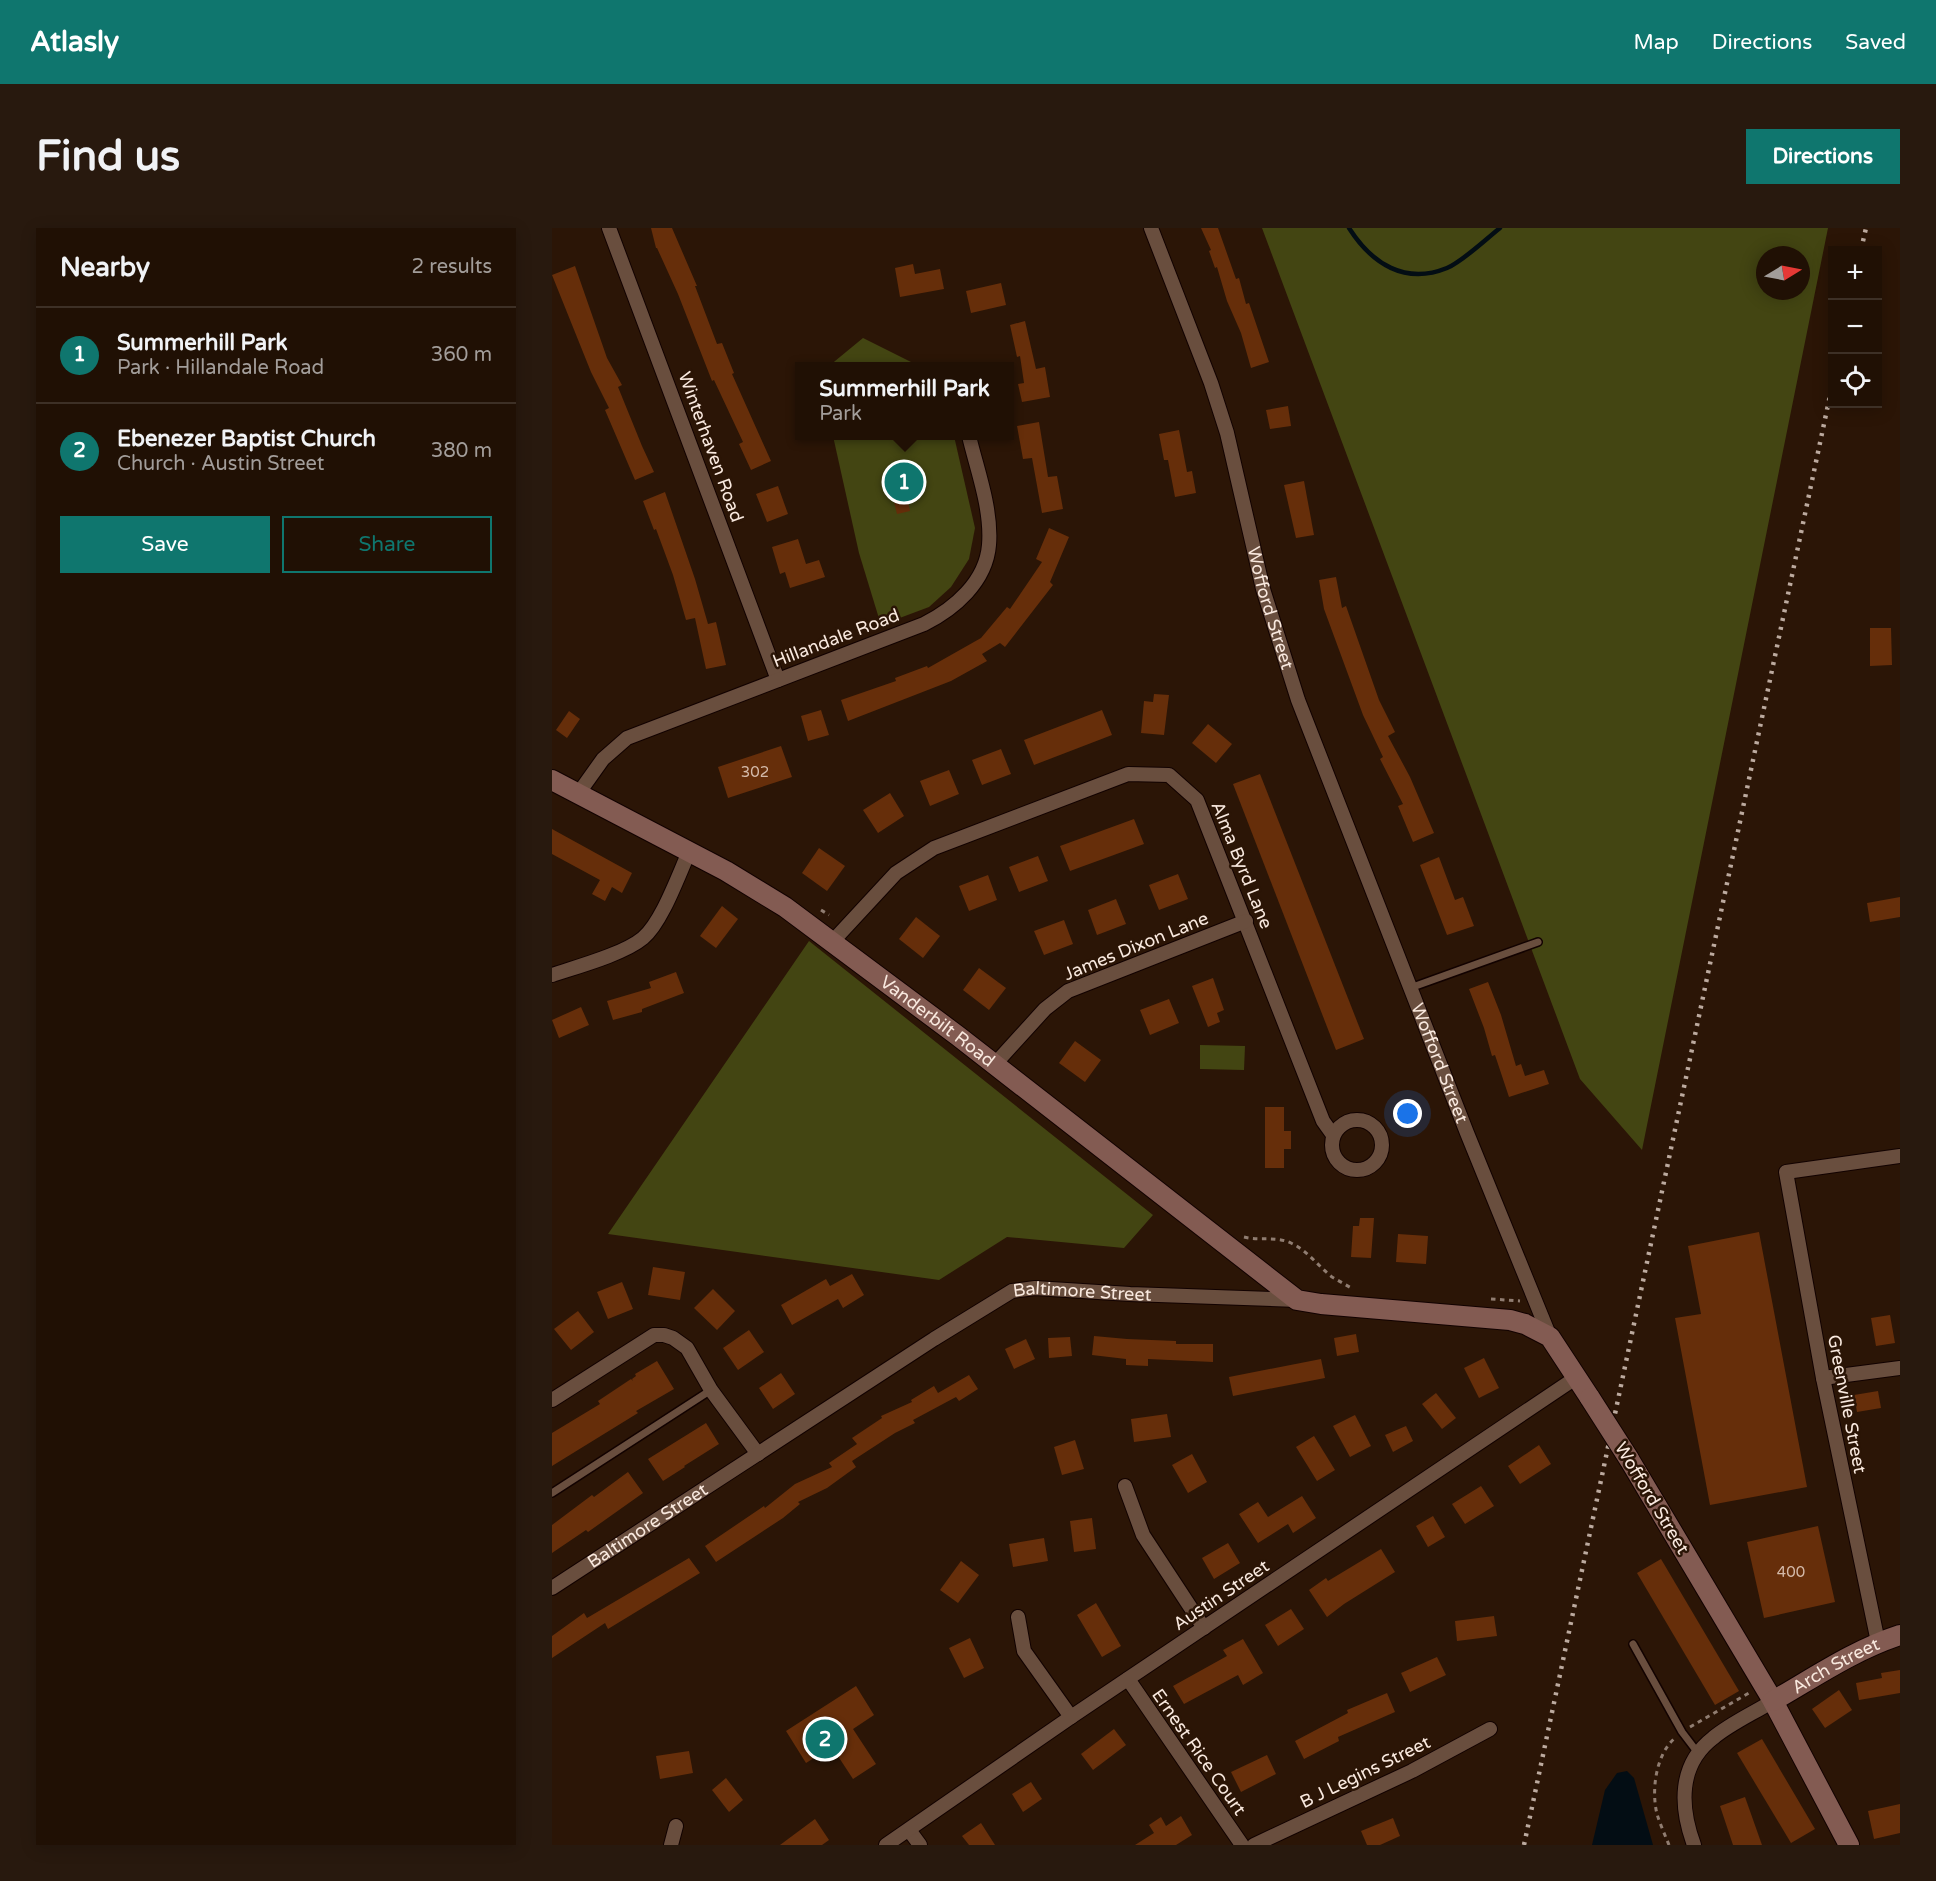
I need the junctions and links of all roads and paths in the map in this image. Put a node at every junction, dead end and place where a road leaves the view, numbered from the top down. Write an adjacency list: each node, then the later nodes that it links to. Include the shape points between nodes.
1 (609, 228): 4 (street, Winterhaven Road)
2 (1151, 228): 12 (street, Wofford Street, via 1227,433 1280,648)
3 (970, 440): 4 (street, Hillandale Road, via 987,510 989,546 981,571 967,593 924,624)
4 (778, 680): 6 (street, Hillandale Road, via 627,738 603,759)
5 (552, 780): 6 (street, Vanderbilt Road)
6 (578, 794): 7 (street, Vanderbilt Road)
7 (689, 852): 9 (street, Vanderbilt Road, via 785,907); 11 (street, via 657,921 643,938 624,949)
8 (1246, 921): 9 (street, Alma Byrd Lane, via 1197,800 1169,775 1128,774 934,848 896,873); 13 (street, James Dixon Lane, via 1068,991 1045,1009); 14 (street, Alma Byrd Lane, via 1323,1122)
9 (833, 941): 13 (street, Vanderbilt Road)
10 (1538, 942): 12 (lane)
11 (552, 975)
12 (1410, 988): 21 (street, Wofford Street)
13 (995, 1064): 19 (street, Vanderbilt Road)
14 (1333, 1134)
15 (1900, 1156): 24 (street, Greenville Street, via 1786,1172)
16 (1238, 1235): 17 (path, via 1291,1243 1331,1276)
17 (1357, 1291)
18 (1482, 1299): 20 (path)
19 (1297, 1300): 21 (street, Baltimore Street, via 1510,1320); 27 (street, Baltimore Street, via 1020,1289)
20 (1525, 1300)
21 (1550, 1337): 23 (street, Wofford Street)
22 (1900, 1368): 24 (street)
23 (1576, 1377): 32 (street, Austin Street); 37 (street, Wofford Street, bridge)
24 (1823, 1378): 34 (street, Greenville Street)
25 (711, 1390): 26 (street, via 687,1348 673,1338 654,1335); 27 (street); 29 (lane)
26 (552, 1400)
27 (758, 1454): 30 (street, Baltimore Street)
28 (1125, 1486): 32 (street, via 1143,1534)
29 (552, 1493)
30 (552, 1588)
31 (1018, 1617): 38 (street, via 1024,1651)
32 (1204, 1628): 36 (street, Austin Street)
33 (1900, 1635): 34 (street, Arch Street)
34 (1878, 1642): 37 (street, Arch Street)
35 (1633, 1644): 40 (lane)
36 (1128, 1679): 38 (street, Austin Street); 46 (street, Ernest Rice Court)
37 (1773, 1701): 40 (street, via 1713,1738); 49 (street, Wofford Street)
38 (1071, 1717): 42 (street, Austin Street)
39 (1490, 1729): 47 (street, B J Legins Street, via 1412,1772)
40 (1698, 1753): 48 (street, via 1686,1779 1684,1799 1686,1823)
41 (676, 1826): 43 (street)
42 (909, 1830): 44 (street, Austin Street); 45 (street)
43 (671, 1845)
44 (886, 1845)
45 (920, 1845)
46 (1242, 1845)
47 (1254, 1845)
48 (1694, 1845)
49 (1849, 1845)

